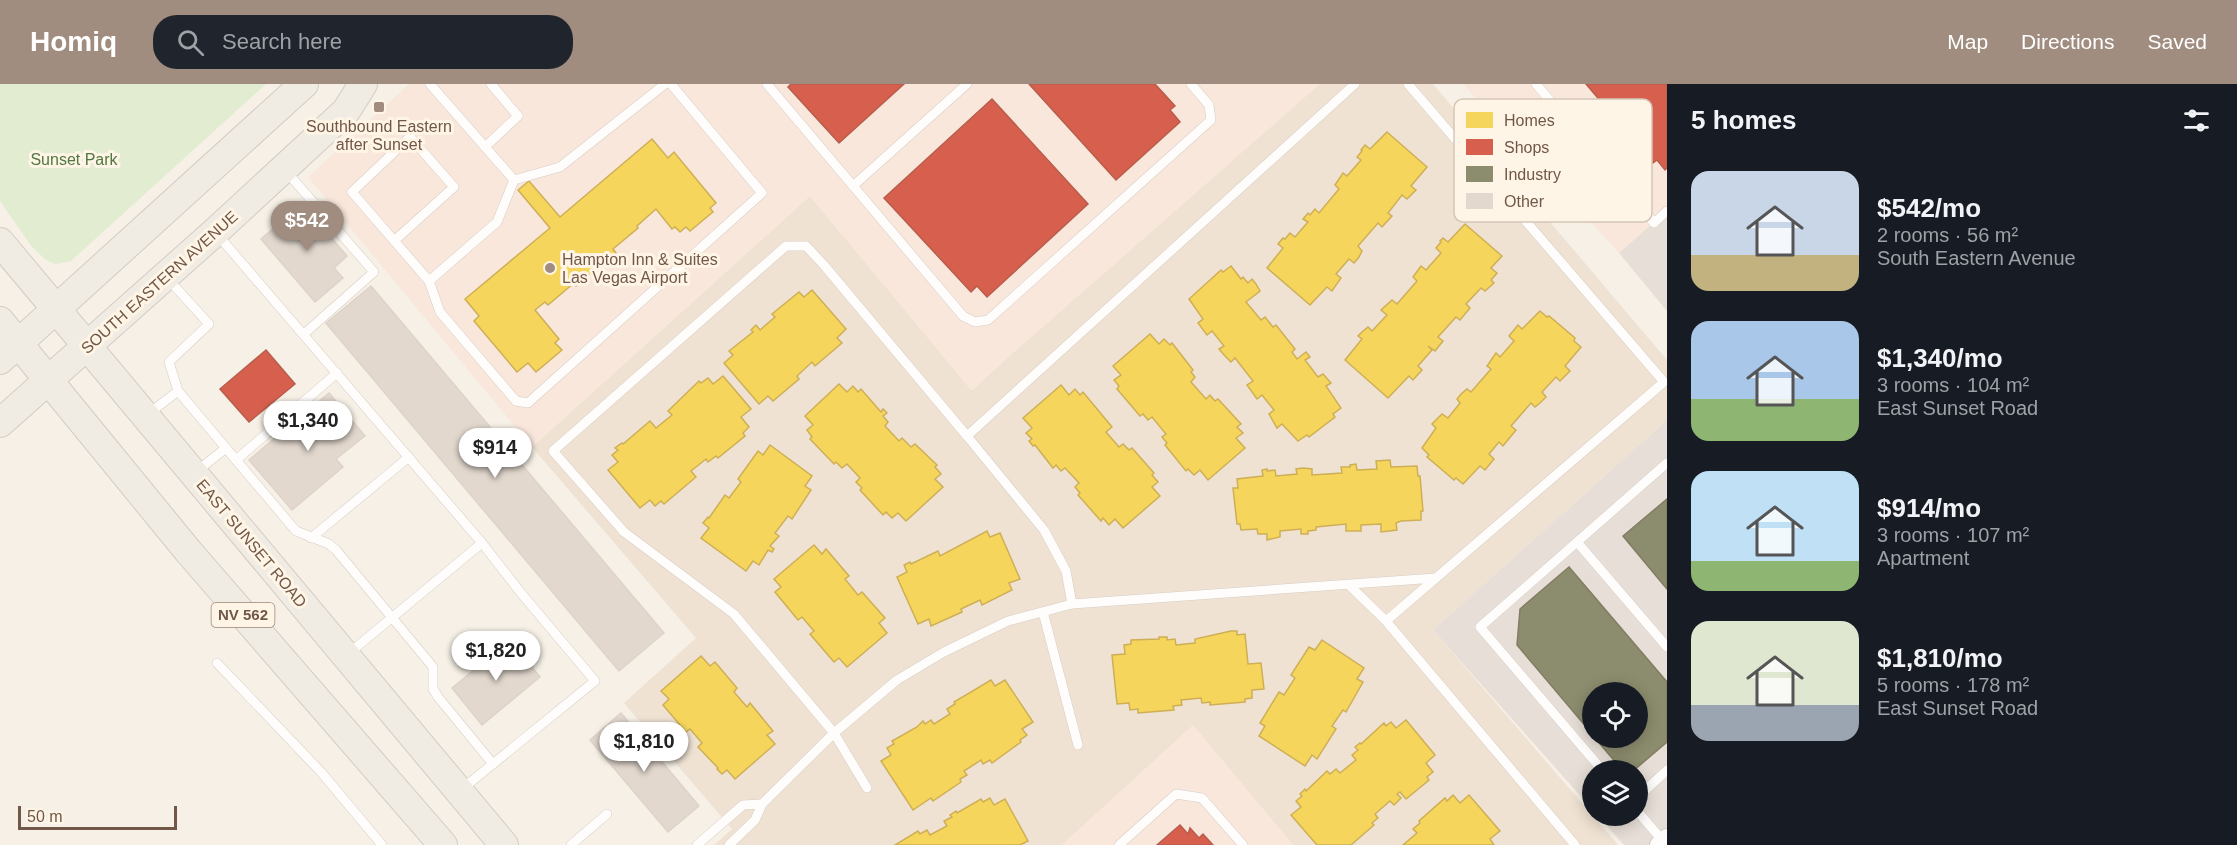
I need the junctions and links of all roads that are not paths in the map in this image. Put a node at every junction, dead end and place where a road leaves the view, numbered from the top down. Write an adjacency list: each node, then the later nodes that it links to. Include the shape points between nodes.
1 (304, 84): 27 (main road)
2 (363, 84): 16 (main road, SOUTH EASTERN AVENUE, via 346,111)
3 (430, 84): 15 (lane)
4 (491, 84): 15 (lane, via 518,116)
5 (665, 84): 17 (lane, via 560,167)
6 (671, 84): 26 (lane, via 762,193 528,403 516,401 440,312)
7 (767, 84): 18 (lane)
8 (967, 84): 18 (lane)
9 (1191, 84): 18 (lane, via 1209,105 1211,120 988,320 975,322 963,316)
10 (1354, 84): 37 (lane)
11 (1408, 84): 14 (lane)
12 (1536, 84): 13 (lane)
13 (1549, 99)
14 (1454, 138)
15 (485, 147): 17 (lane)
16 (284, 169): 22 (main road, SOUTH EASTERN AVENUE); 29 (lane, via 374,272)
17 (513, 180): 26 (lane, via 497,222)
18 (853, 186)
19 (1667, 211): 20 (lane, via 1654,223)
20 (1652, 221)
21 (1527, 222): 46 (lane, via 1664,382)
22 (215, 232): 25 (main road, SOUTH EASTERN AVENUE); 29 (lane)
23 (394, 241): 23 (lane, via 352,192 410,137 454,187); 26 (lane)
24 (0, 242): 27 (main road, EAST SUNSET ROAD / NV 562)
25 (166, 277): 30 (main road, SOUTH EASTERN AVENUE); 34 (lane, via 209,324 169,362)
26 (429, 281)
27 (57, 309): 30 (main road, EAST SUNSET ROAD / NV 562); 31 (main road)
28 (0, 321): 31 (main road, NV 562)
29 (304, 334): 32 (lane)
30 (88, 346): 33 (main road, SOUTH EASTERN AVENUE); 35 (main road, EAST SUNSET ROAD / NV 562)
31 (9, 352): 33 (main road, NV 562)
32 (337, 373): 39 (lane); 40 (lane)
33 (48, 381): 36 (main road, SOUTH EASTERN AVENUE); 69 (main road, NV 562, via 188,551)
34 (178, 391): 35 (lane); 38 (lane)
35 (146, 416): 42 (main road, EAST SUNSET ROAD / NV 562)
36 (0, 423)
37 (967, 436): 48 (lane, via 1044,530 1066,571); 55 (lane, via 806,246 786,246 553,451 624,532 735,614)
38 (226, 448): 40 (lane); 42 (lane)
39 (409, 457): 43 (lane); 45 (lane)
40 (236, 460): 43 (lane, via 296,531)
41 (1667, 463): 44 (lane)
42 (194, 473): 53 (main road, EAST SUNSET ROAD / NV 562)
43 (311, 538): 50 (lane, via 336,550)
44 (1577, 542): 52 (lane); 57 (lane, via 1480,627)
45 (482, 543): 50 (lane); 58 (lane, via 595,681)
46 (1436, 578): 47 (lane); 51 (lane)
47 (1348, 585): 48 (lane); 51 (lane)
48 (1072, 604): 49 (lane)
49 (1043, 612): 55 (lane, via 1008,621 944,652 897,680); 56 (lane)
50 (393, 616): 53 (lane); 58 (lane, via 433,667 433,689 438,697)
51 (1386, 621): 67 (lane)
52 (1667, 647)
53 (346, 656): 62 (main road, EAST SUNSET ROAD / NV 562)
54 (217, 663): 68 (lane, via 321,772)
55 (834, 733): 61 (lane); 63 (lane)
56 (1078, 745)
57 (1594, 760)
58 (493, 764): 62 (lane)
59 (1667, 770): 60 (lane)
60 (1648, 787)
61 (867, 788)
62 (459, 792): 70 (main road, EAST SUNSET ROAD / NV 562)
63 (762, 804): 72 (lane, via 742,805); 73 (lane, via 755,820)
64 (607, 814): 71 (lane)
65 (1648, 824): 66 (lane)
66 (1663, 842)
67 (1572, 844)
68 (382, 845)
69 (443, 845)
70 (504, 845)
71 (571, 845)
72 (697, 845)
73 (729, 845)
74 (1119, 845): 75 (lane, via 1176,794 1202,798)
75 (1243, 845)

